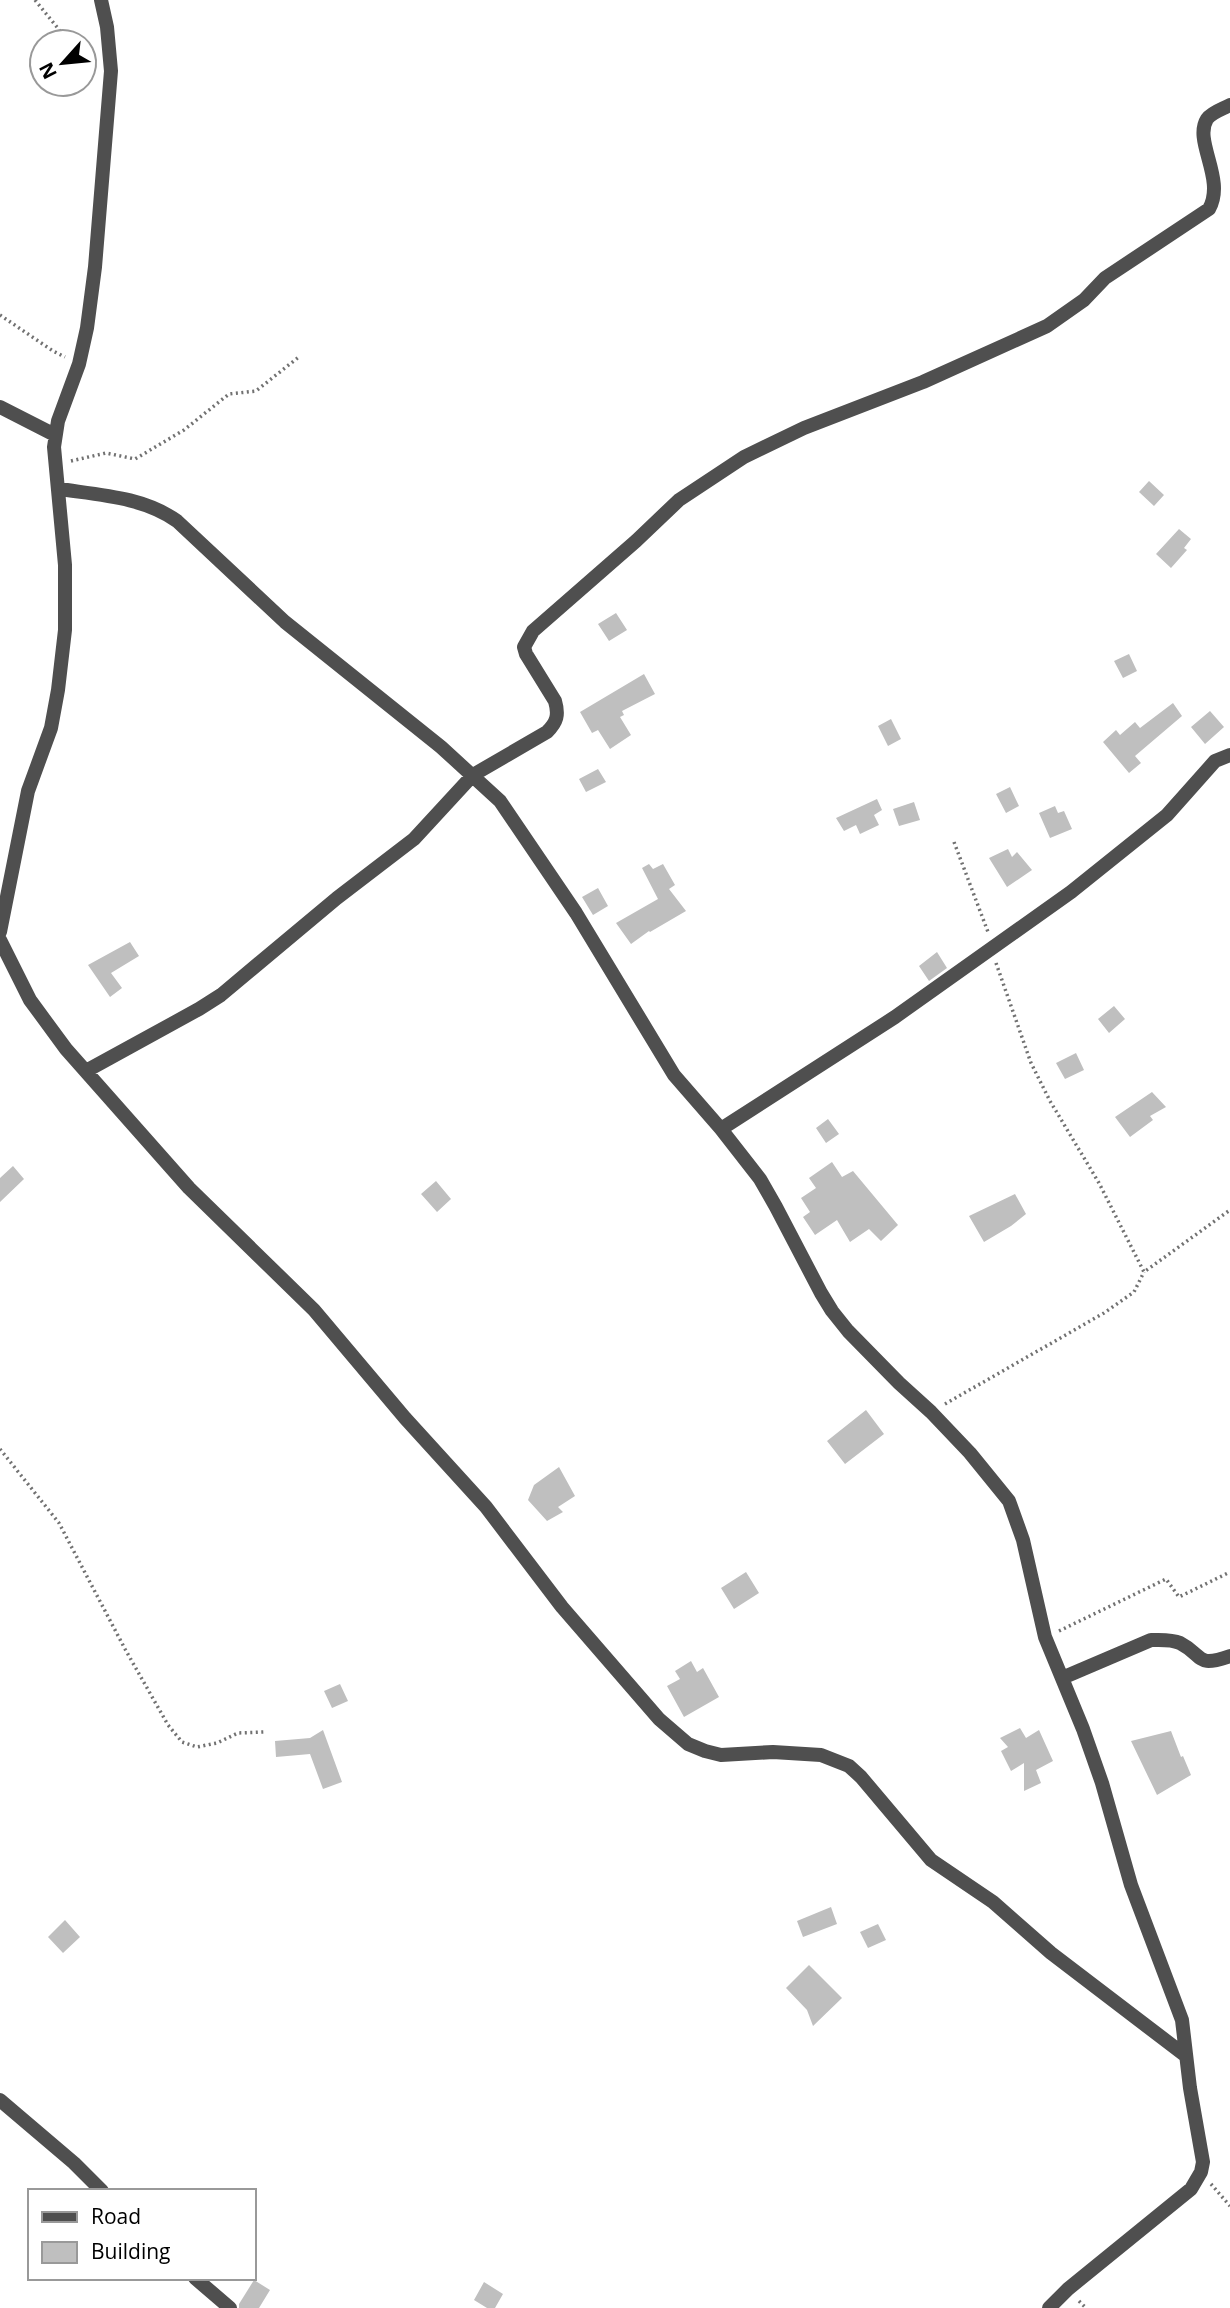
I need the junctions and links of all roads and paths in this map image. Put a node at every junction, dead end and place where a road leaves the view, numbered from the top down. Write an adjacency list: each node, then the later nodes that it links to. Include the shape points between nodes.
1 (35, 0): 3 (path)
2 (101, 0): 7 (street, via 107,27 110,98 95,267)
3 (58, 28)
4 (1230, 105): 13 (street, via 1213,114 1204,126 1215,186 1209,209 1105,278 1067,314 923,382 804,428 744,457 679,500 533,631 524,647 526,654 555,701 558,717 537,740)
5 (0, 315): 7 (path)
6 (300, 356): 10 (path, via 256,391 229,394 184,430 135,459 106,453)
7 (79, 364): 9 (street)
8 (0, 407): 9 (street)
9 (55, 435): 10 (street)
10 (56, 464): 11 (street)
11 (59, 489): 13 (street, via 162,510 285,622); 15 (street, via 65,630 58,690 51,728 28,791)
12 (1230, 755): 17 (street, via 1215,761 1167,815 1111,861)
13 (473, 775): 18 (street, via 414,839 221,995); 19 (street, via 522,831 674,1075)
14 (954, 842): 17 (path, via 979,903)
15 (0, 932)
16 (0, 940): 18 (street, via 36,1009)
17 (990, 947): 19 (street, via 895,1017); 21 (path, via 1049,1101 1099,1183)
18 (86, 1071): 29 (street, via 189,1188 314,1310 486,1507 598,1651 673,1733 688,1744 721,1755 821,1755 849,1766 931,1860 993,1902 1051,1953)
19 (721, 1129): 22 (street, via 776,1207 832,1311)
20 (1230, 1210): 21 (path)
21 (1144, 1272): 22 (path, via 1134,1292 1104,1313)
22 (931, 1412): 25 (street, via 1009,1501 1023,1540)
23 (0, 1449): 28 (path, via 59,1523 125,1649 182,1742 197,1747 238,1733)
24 (1230, 1572): 25 (path, via 1179,1597 1166,1579)
25 (1045, 1637): 27 (street)
26 (1230, 1656): 27 (street, via 1206,1662 1179,1643 1151,1640)
27 (1062, 1678): 29 (street, via 1181,2020)
28 (264, 1732)
29 (1186, 2056): 31 (street, via 1202,2152)
30 (0, 2100): 32 (street)
31 (1201, 2172): 33 (path); 36 (street, via 1191,2189)
32 (100, 2189)
33 (1230, 2206)
34 (197, 2280): 35 (street)
35 (230, 2308)
36 (1049, 2308)

